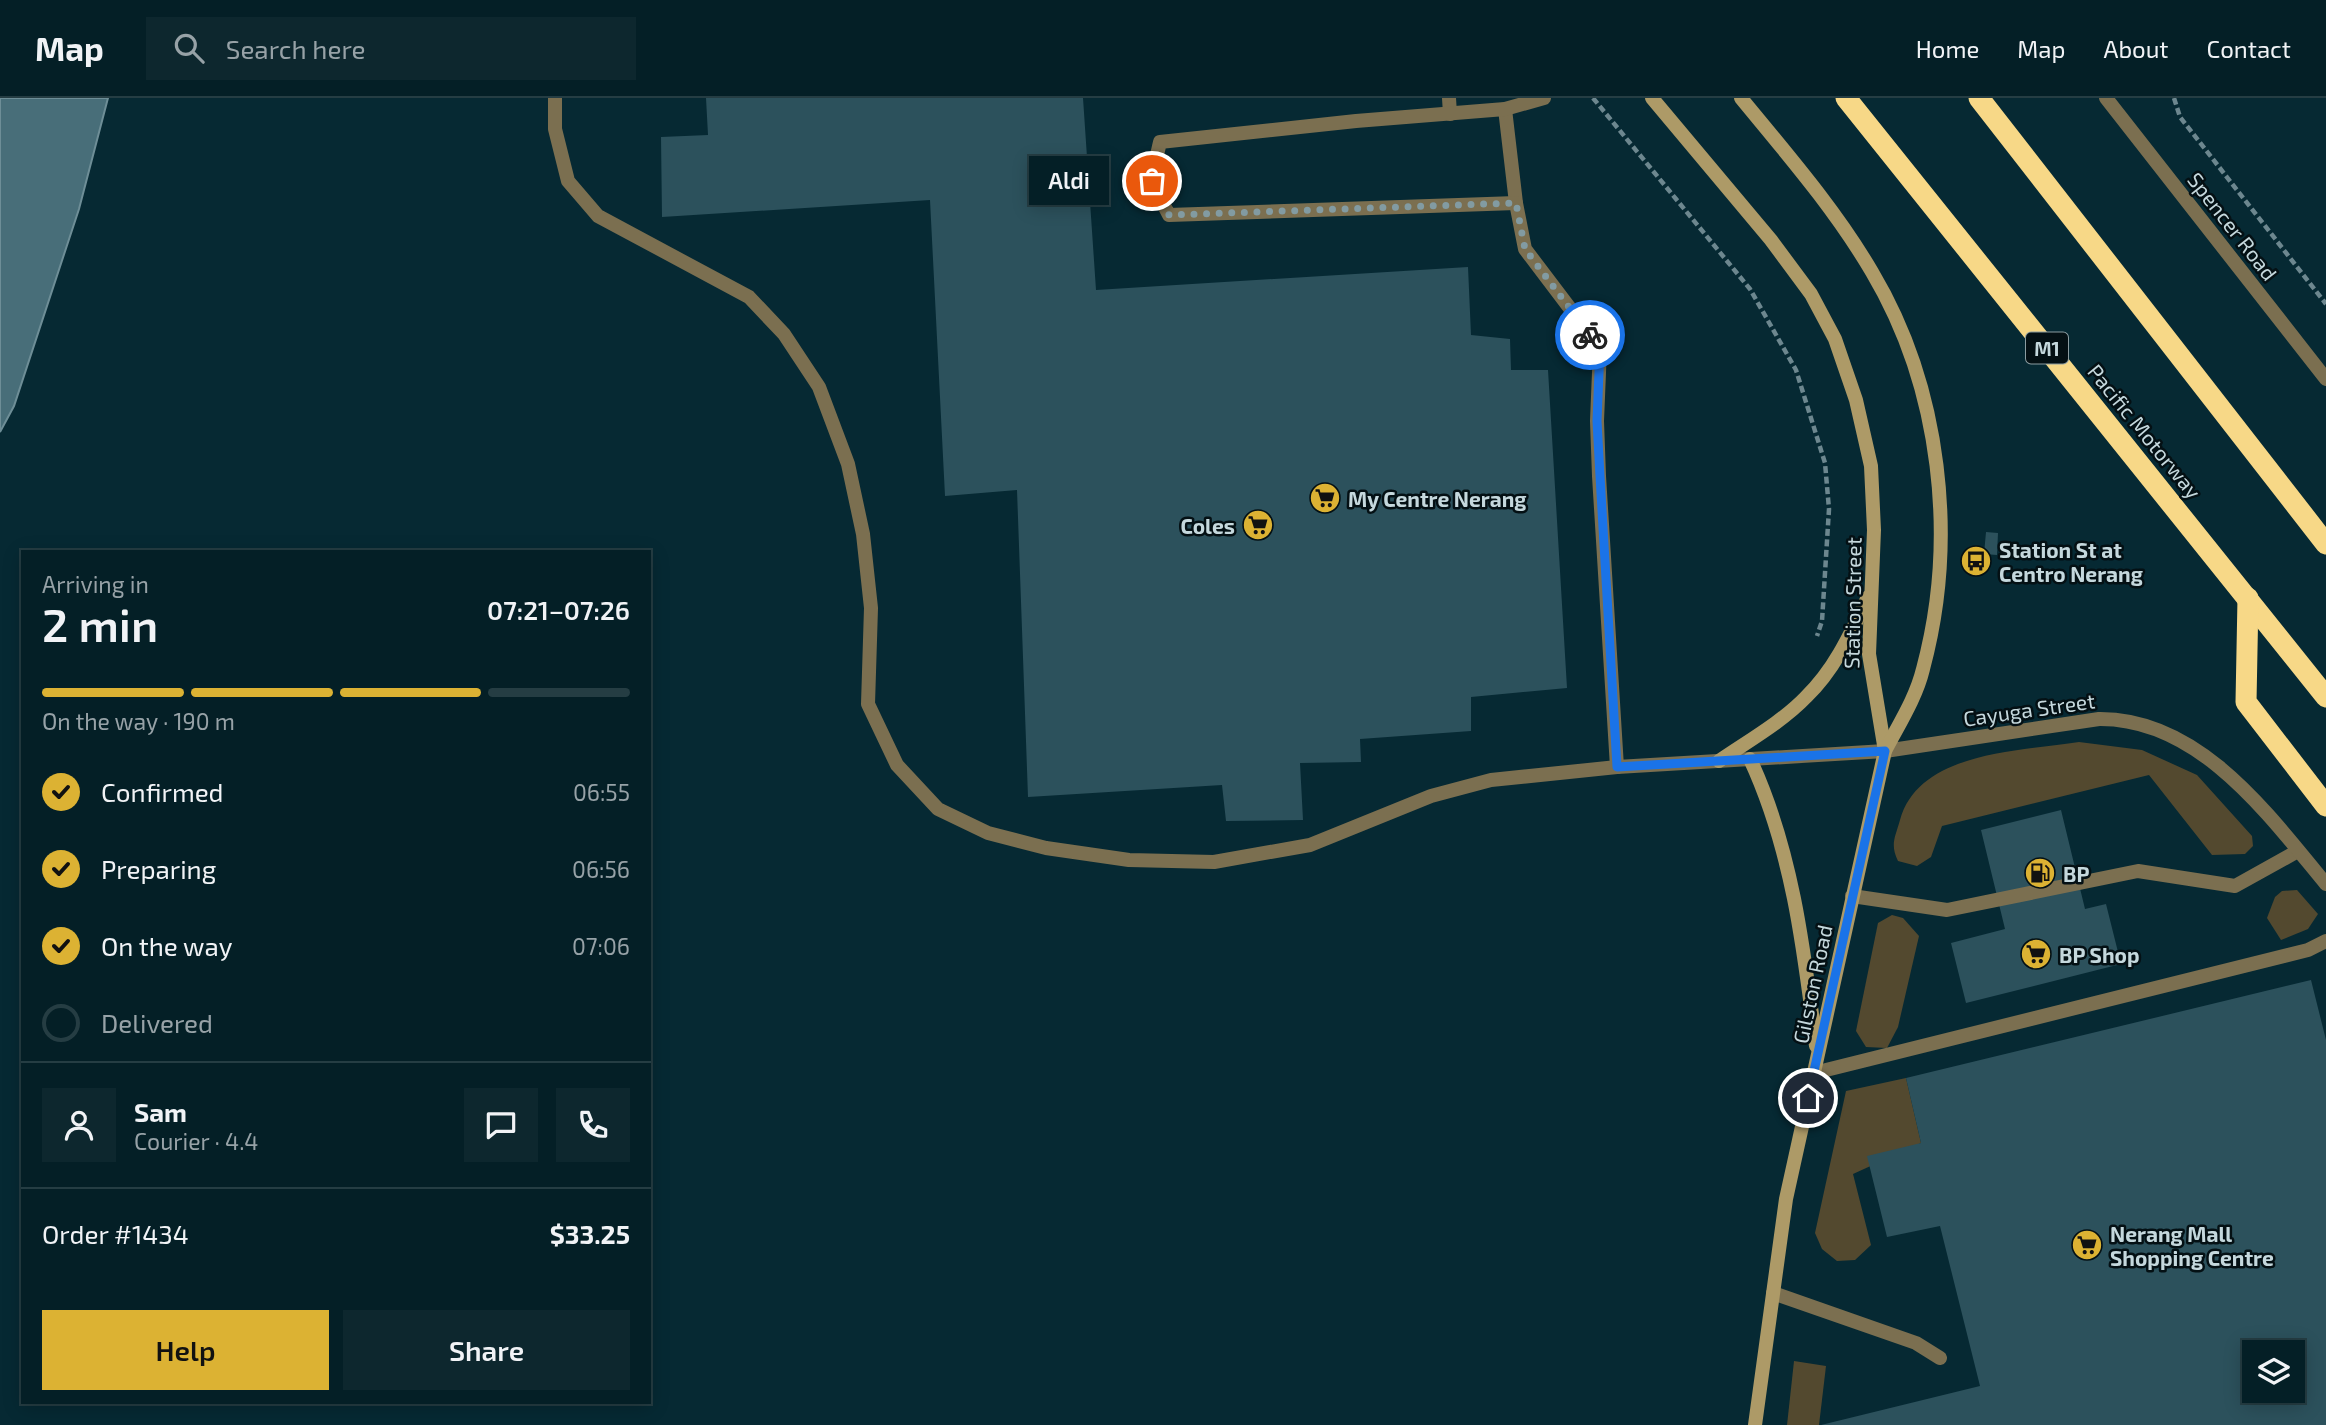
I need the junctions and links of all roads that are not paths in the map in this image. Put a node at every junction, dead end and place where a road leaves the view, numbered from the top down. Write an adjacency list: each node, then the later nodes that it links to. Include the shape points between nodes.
1 (555, 98): 20 (street, Cayuga Street, via 555,129 568,181 598,216 749,297 784,334 819,387 848,464 863,534 871,608 868,704 897,765 938,809 988,833 1046,848 1129,860 1214,862 1310,845 1462,786)
2 (1448, 98): 10 (street)
3 (1544, 98): 9 (street)
4 (1651, 98): 14 (main road, Station Street, via 1771,240 1811,294 1835,339 1856,400 1871,466)
5 (1741, 98): 17 (main road, via 1819,194 1873,273 1907,348 1931,428 1940,519 1935,610 1923,671)
6 (1846, 98): 15 (highway, Pacific Motorway / M1)
7 (1979, 98): 13 (highway)
8 (2106, 98): 12 (street, Spencer Road)
9 (1505, 109): 10 (street); 11 (street)
10 (1450, 114): 11 (street, via 1160,142 1152,181 1169,215)
11 (1516, 203): 20 (street, via 1525,249 1600,348 1597,421)
12 (2326, 379)
13 (2326, 544)
14 (1871, 591): 17 (main road, Station Street, via 1869,654); 19 (main road, via 1839,656 1814,689)
15 (2248, 598): 16 (highway, Pacific Motorway / M1); 21 (highway, via 2246,702)
16 (2326, 697)
17 (1885, 751): 18 (street, Cayuga Street); 22 (street, Cayuga Street, via 2099,719 2154,727 2221,768); 24 (main road, Gilston Road)
18 (1750, 759): 19 (street, Cayuga Street); 26 (main road, via 1779,837 1800,928)
19 (1719, 761): 20 (street, Cayuga Street)
20 (1617, 767)
21 (2326, 806)
22 (2298, 852): 23 (street, Cayuga Street); 24 (street, via 2235,886 2138,871 1947,910)
23 (2326, 884)
24 (1853, 896): 26 (main road, Gilston Road)
25 (2326, 941): 26 (street, via 2308,950)
26 (1815, 1065): 27 (main road, Gilston Road, via 1786,1199)
27 (1773, 1293): 28 (street, via 1916,1343); 29 (main road, Gilston Road)
28 (1940, 1358)
29 (1757, 1425)

